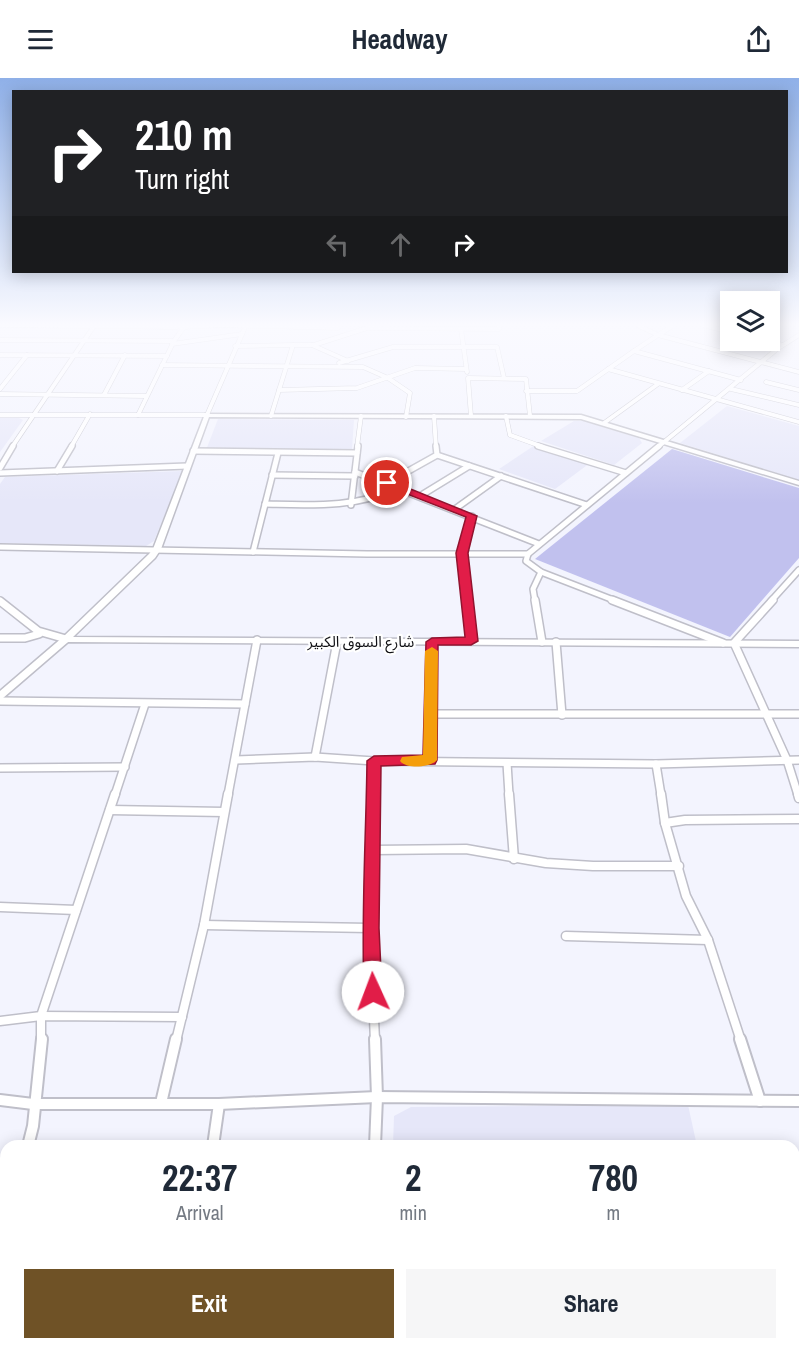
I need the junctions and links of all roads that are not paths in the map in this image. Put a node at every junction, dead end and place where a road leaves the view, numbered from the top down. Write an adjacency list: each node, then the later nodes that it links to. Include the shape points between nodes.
1 (56, 384): 22 (street)
2 (110, 384): 23 (street)
3 (152, 384): 24 (street)
4 (220, 384): 32 (street)
5 (280, 384): 17 (street)
6 (368, 384): 17 (street)
7 (397, 384): 39 (street, via 411,394)
8 (469, 384): 36 (street)
9 (526, 384): 20 (street)
10 (587, 384): 20 (street, via 578,391)
11 (658, 384): 42 (street)
12 (659, 384): 18 (street)
13 (690, 384): 18 (street)
14 (736, 384): 16 (street)
15 (776, 384): 19 (street)
16 (731, 389): 25 (street); 26 (street)
17 (279, 390): 33 (street)
18 (682, 390): 25 (street)
19 (799, 390)
20 (526, 391): 38 (street)
21 (0, 394): 22 (street)
22 (49, 394): 23 (street); 28 (street)
23 (104, 395): 24 (street)
24 (146, 396): 31 (street)
25 (718, 399): 40 (street); 43 (street)
26 (799, 405)
27 (799, 412): 40 (street)
28 (33, 414): 29 (street); 30 (street); 50 (street)
29 (90, 414): 31 (street); 51 (street)
30 (0, 415)
31 (138, 415): 32 (street)
32 (207, 415): 33 (street); 44 (street)
33 (271, 416): 34 (street)
34 (361, 416): 39 (street); 46 (street)
35 (434, 416): 36 (street); 39 (street); 47 (street)
36 (471, 416): 37 (street)
37 (506, 416): 38 (street); 53 (street, via 510,435 519,440)
38 (530, 416): 42 (street, via 581,417)
39 (406, 417)
40 (791, 420): 41 (street)
41 (799, 422)
42 (604, 423): 43 (street)
43 (663, 441): 53 (street); 58 (street)
44 (193, 451): 45 (street); 48 (street)
45 (278, 453): 46 (street); 55 (street)
46 (357, 453): 54 (street)
47 (437, 455): 49 (street); 57 (street)
48 (187, 466): 51 (street); 68 (street)
49 (470, 466): 56 (street); 60 (street)
50 (0, 468)
51 (57, 471): 52 (street)
52 (0, 473)
53 (626, 473): 63 (street)
54 (355, 474): 55 (street); 57 (street); 62 (street)
55 (272, 475): 61 (street)
56 (501, 476): 63 (street); 64 (street)
57 (387, 483): 59 (street)
58 (799, 483)
59 (400, 488): 60 (street); 62 (street)
60 (420, 496): 64 (street)
61 (265, 504): 62 (street); 69 (street)
62 (351, 505)
63 (587, 505): 66 (street)
64 (455, 509): 65 (street)
65 (472, 516): 66 (street); 70 (street)
66 (539, 544): 71 (street)
67 (0, 548): 68 (street)
68 (157, 549): 69 (street); 77 (street)
69 (253, 552): 70 (street)
70 (462, 553): 71 (street); 79 (street)
71 (528, 554): 73 (street, via 526,561)
72 (799, 570): 84 (street)
73 (541, 572): 82 (street, via 534,589); 85 (street)
74 (0, 601): 75 (street)
75 (39, 634): 76 (street); 77 (street)
76 (0, 638)
77 (66, 639): 78 (street, شارع السوق الكبير); 87 (street)
78 (257, 640): 80 (street, شارع السوق الكبير); 90 (street)
79 (471, 641): 81 (street, شارع السوق الكبير); 82 (street, شارع السوق الكبير)
80 (337, 642): 81 (street, شارع السوق الكبير); 95 (street)
81 (432, 642): 92 (street)
82 (542, 642): 83 (street, شارع السوق الكبير)
83 (556, 642): 85 (street, شارع السوق الكبير); 94 (street)
84 (734, 643): 85 (street, شارع السوق الكبير); 86 (street, شارع السوق الكبير); 91 (street)
85 (723, 644)
86 (799, 644)
87 (0, 696)
88 (0, 701): 89 (street)
89 (145, 704): 90 (street); 103 (street)
90 (245, 704): 96 (street)
91 (764, 713): 93 (street); 94 (street); 98 (street)
92 (430, 714): 94 (street); 97 (street)
93 (799, 714)
94 (562, 715)
95 (315, 757): 96 (street); 100 (street)
96 (236, 760): 107 (street)
97 (430, 760): 100 (street); 101 (street)
98 (787, 760): 99 (street); 102 (street); 105 (street)
99 (799, 760)
100 (374, 761): 110 (street)
101 (507, 763): 102 (street); 111 (street)
102 (656, 764): 109 (street)
103 (125, 767): 104 (street); 106 (street)
104 (0, 768)
105 (799, 798)
106 (110, 810): 107 (street); 114 (street)
107 (224, 812): 115 (street)
108 (799, 819): 109 (street)
109 (665, 823): 112 (street)
110 (374, 850): 111 (street, via 466,849); 116 (street)
111 (514, 859): 112 (street, via 593,866)
112 (679, 866): 118 (street, via 686,896)
113 (0, 907): 114 (street)
114 (76, 910): 119 (street)
115 (204, 925): 116 (street); 120 (street)
116 (370, 928): 122 (street)
117 (566, 936): 118 (street)
118 (708, 940): 124 (street)
119 (41, 1016): 120 (street); 121 (street); 127 (street)
120 (182, 1017): 126 (street)
121 (0, 1021)
122 (377, 1097): 124 (street); 128 (street); 131 (street)
123 (0, 1100): 127 (street)
124 (760, 1101): 125 (street)
125 (799, 1101)
126 (161, 1102): 127 (street); 128 (street)
127 (33, 1104): 129 (street)
128 (219, 1104): 130 (street)
129 (30, 1140)
130 (214, 1140)
131 (375, 1140)

